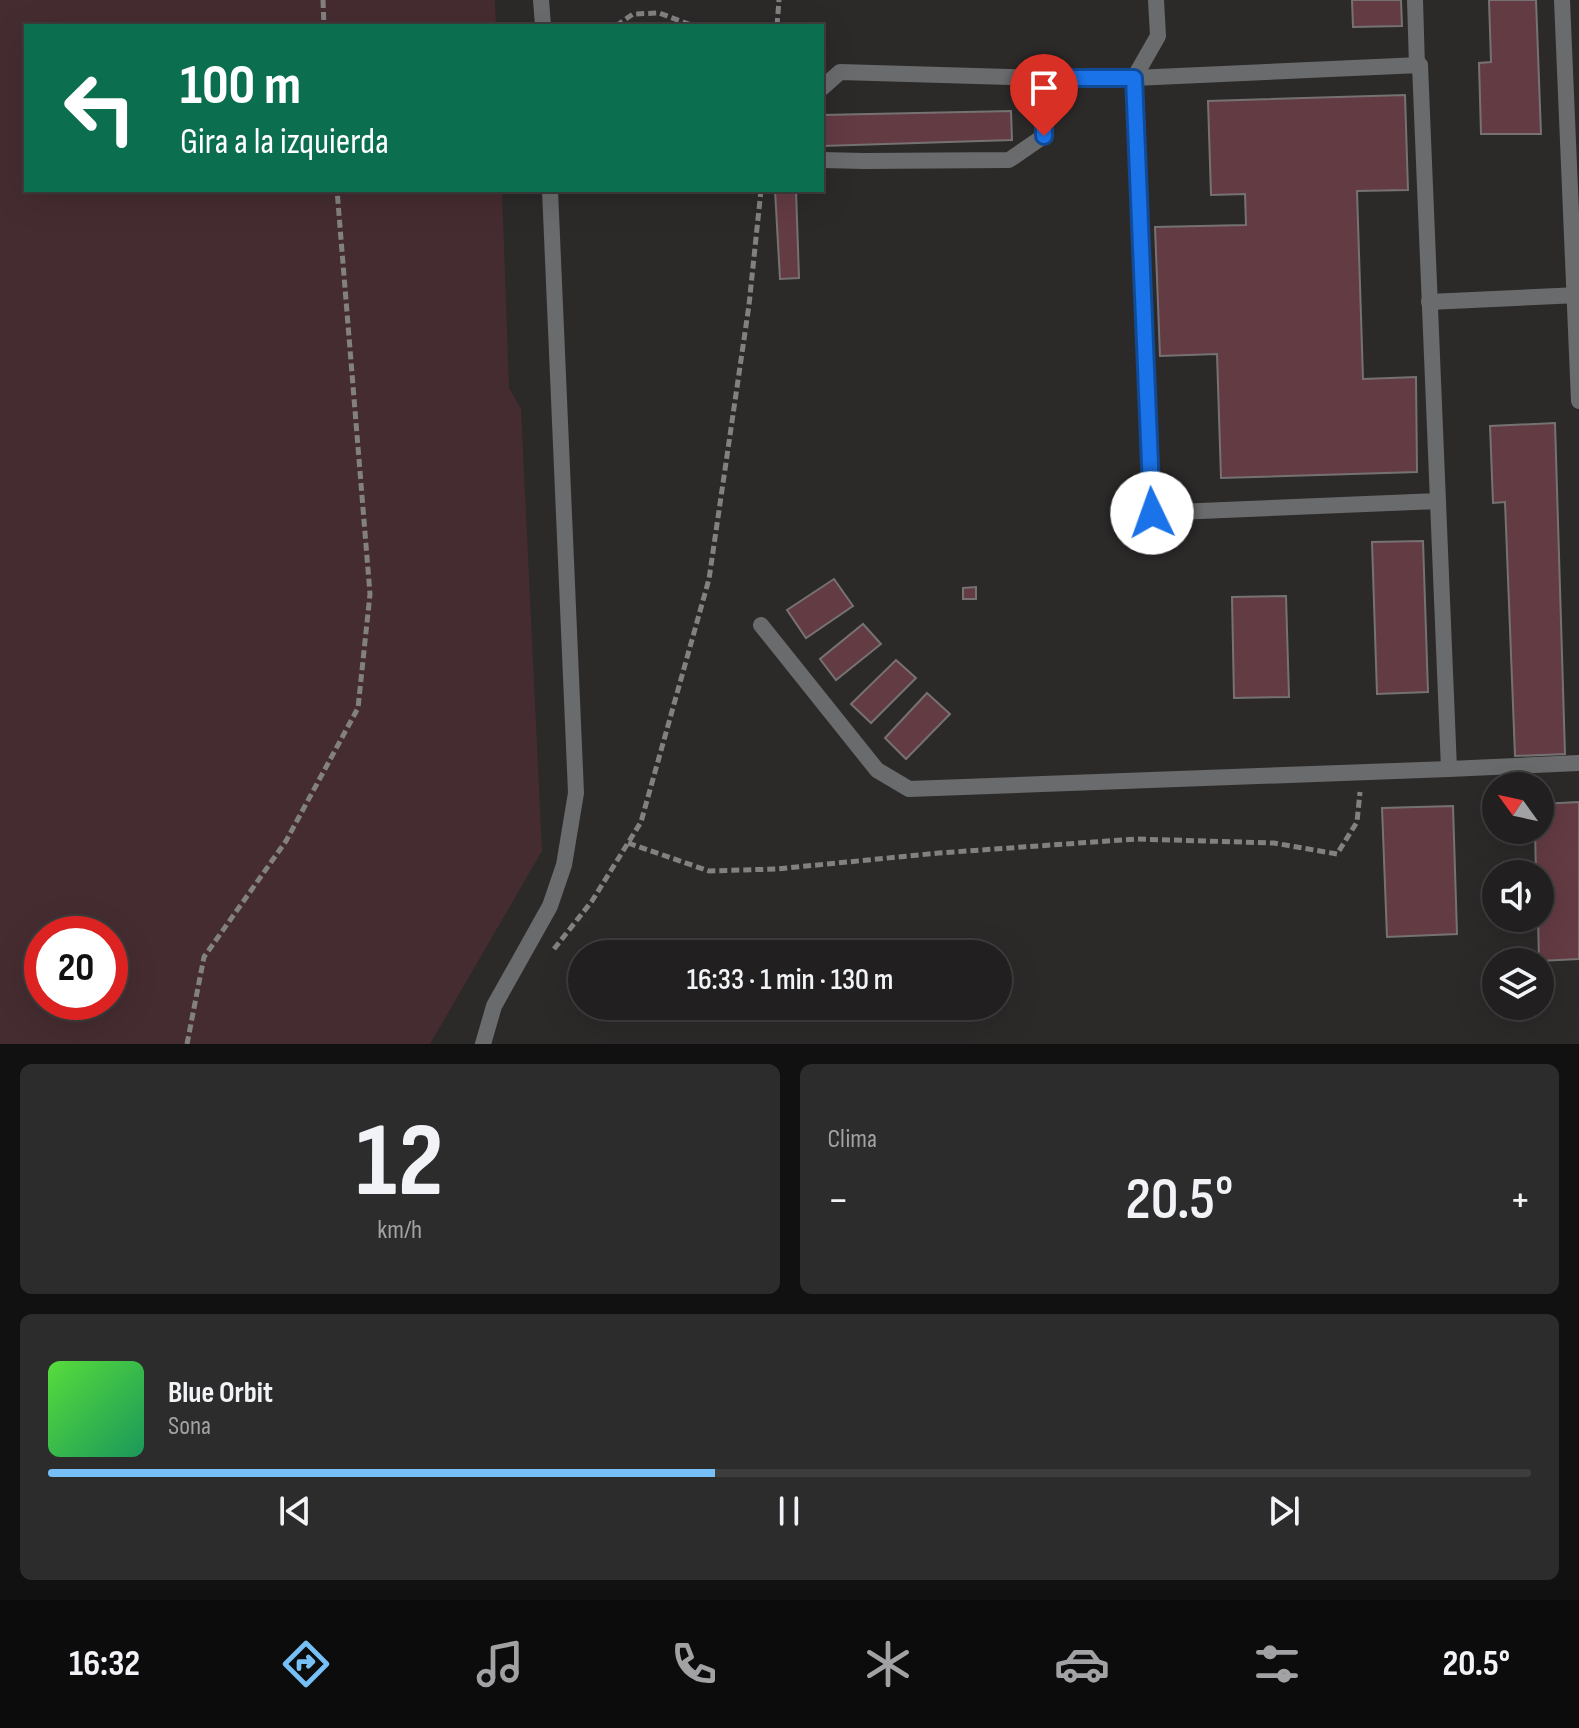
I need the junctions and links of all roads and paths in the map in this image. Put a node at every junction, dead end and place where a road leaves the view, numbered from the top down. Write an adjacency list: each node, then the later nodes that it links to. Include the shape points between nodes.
1 (323, 0): 7 (path)
2 (541, 0): 8 (lane)
3 (779, 0): 11 (path)
4 (1156, 0): 14 (lane, via 1158,36)
5 (1415, 0): 12 (lane)
6 (1562, 0): 20 (lane)
7 (324, 24)
8 (543, 24)
9 (619, 24): 10 (path, via 633,14 659,13)
10 (689, 24)
11 (777, 24)
12 (1417, 66): 14 (lane); 21 (lane)
13 (1044, 78): 14 (lane); 15 (lane, via 840,72); 16 (lane, via 1044,136 1009,160)
14 (1134, 78): 23 (lane, via 1152,513)
15 (824, 86)
16 (824, 160)
17 (337, 192): 30 (path, via 370,594 358,708 286,841 204,957)
18 (550, 192): 31 (lane, via 576,793 564,865 550,906 494,1006)
19 (761, 192): 28 (path, via 709,579 641,822)
20 (1577, 295): 21 (lane); 22 (lane)
21 (1429, 302): 23 (lane)
22 (1579, 401)
23 (1438, 501): 26 (lane)
24 (761, 625): 27 (lane, via 877,770 909,789)
25 (1579, 763): 26 (lane)
26 (1449, 769): 27 (lane)
27 (1361, 771): 28 (path, via 1357,822 1337,854 1274,843 1136,839 709,871)
28 (628, 843): 29 (path)
29 (553, 950)
30 (187, 1044)
31 (483, 1044)

